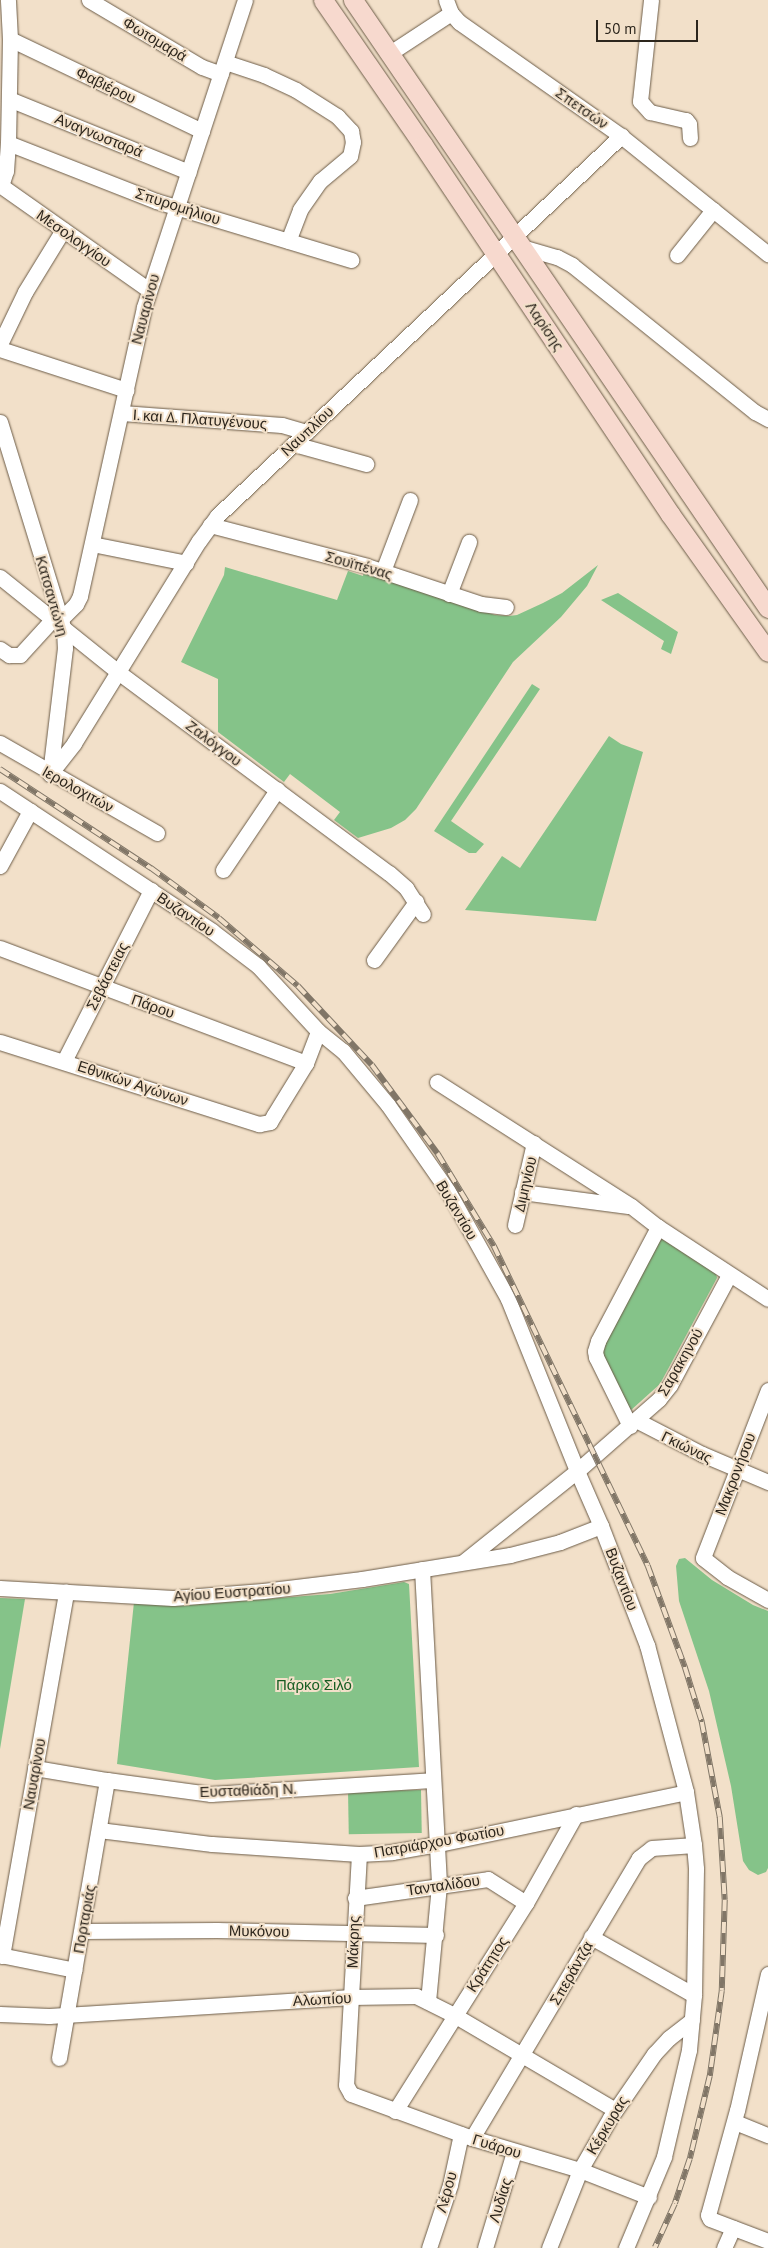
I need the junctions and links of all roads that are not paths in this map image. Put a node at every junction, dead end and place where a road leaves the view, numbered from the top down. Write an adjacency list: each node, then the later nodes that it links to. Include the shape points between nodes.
1 (8, 0): 8 (street)
2 (90, 0): 10 (street, Φωτομαρά, via 202,67)
3 (245, 0): 10 (street, Ναυαρίνου)
4 (323, 0): 24 (main road, Λαρίσης)
5 (353, 0): 9 (main road, Λαρίσης)
6 (651, 0): 14 (street, via 640,101 650,112 686,120)
7 (448, 6): 9 (street, Σπετσών); 13 (street, Σπετσών, via 470,31)
8 (10, 39): 11 (street); 12 (street, Φαβιέρου)
9 (390, 53): 22 (main road, Λαρίσης)
10 (223, 68): 12 (street, Ναυαρίνου); 21 (street, Φωτομαρά, via 291,87 345,122 352,134 350,156 320,181 300,210)
11 (6, 107): 15 (street); 16 (street, Αναγνωσταρά)
12 (202, 132): 16 (street, Ναυαρίνου)
13 (621, 136): 19 (street, Σπετσών); 22 (street, Ναυπλίου)
14 (690, 138)
15 (8, 143): 17 (street, via 6,171); 18 (street, Σπυρομήλιου)
16 (189, 172): 18 (street, Ναυαρίνου)
17 (1, 186): 20 (street, Μεσολογγίου)
18 (177, 207): 21 (street, Σπυρομήλιου); 27 (street, Ναυαρίνου)
19 (713, 210): 23 (street, Σπετσών); 25 (street)
20 (63, 230): 27 (street, Μεσολογγίου); 28 (street, via 25,292)
21 (288, 241): 26 (street, Σπυρομήλιου)
22 (521, 242): 24 (street, Ναυπλίου); 32 (street, via 572,265 755,412); 46 (main road, Λαρίσης)
23 (768, 254)
24 (497, 255): 34 (street, Ναυπλίου); 49 (main road, Λαρίσης, via 679,528)
25 (677, 255)
26 (351, 260)
27 (149, 290): 30 (street, Ναυαρίνου)
28 (0, 344)
29 (0, 349): 30 (street, Ι. και Δ. Πλατυγένους)
30 (126, 390): 31 (street, Ναυαρίνου)
31 (122, 413): 34 (street, Ι. και Δ. Πλατυγένους, via 282,425); 40 (street, Ναυαρίνου)
32 (768, 419)
33 (0, 422): 47 (street, Κατσαντώνη)
34 (306, 432): 35 (street, Ναυπλίου)
35 (294, 444): 36 (street); 38 (street, Ναυπλίου)
36 (366, 464)
37 (410, 500): 42 (street)
38 (210, 525): 41 (street, Ναυπλίου); 42 (street, Σουϊπένας)
39 (469, 542): 44 (street)
40 (92, 544): 41 (street); 47 (street, Ναυαρίνου, via 76,604)
41 (186, 563): 50 (street, Ναυπλίου)
42 (383, 571): 44 (street, Σουϊπένας)
43 (0, 577): 47 (street, Ζαλόγγου)
44 (450, 594): 45 (street, Σουϊπένας, via 486,606)
45 (506, 607)
46 (768, 608)
47 (59, 623): 48 (street, Ναυαρίνου, via 20,655 9,655); 50 (street, Ζαλόγγου); 52 (street, Κατσαντώνη, via 66,648)
48 (0, 649)
49 (768, 652)
50 (118, 672): 52 (street, Ναυπλίου, via 74,743); 53 (street, Ζαλόγγου)
51 (0, 743): 52 (street, Ιερολοχιτών)
52 (50, 774): 56 (street, Ιερολοχιτών)
53 (277, 790): 58 (street); 61 (street, Ζαλόγγου, via 390,873 420,908)
54 (0, 791): 55 (street, Βυζαντίου)
55 (30, 811): 57 (street); 59 (street, Βυζαντίου)
56 (156, 833)
57 (0, 866)
58 (223, 870)
59 (151, 890): 62 (street, Σεβάστειας); 63 (street, Βυζαντίου, via 250,959)
60 (0, 948): 62 (street, Πάρου)
61 (374, 960)
62 (100, 987): 65 (street, Σεβάστειας); 66 (street, Πάρου)
63 (318, 1031): 66 (street); 78 (street, Βυζαντίου, via 343,1051 388,1105 448,1191 508,1299)
64 (0, 1042): 65 (street, Εθνικών Αγώνων)
65 (64, 1061): 66 (street, Εθνικών Αγώνων, via 259,1124 265,1124 274,1115)
66 (306, 1063)
67 (437, 1082): 68 (street)
68 (534, 1143): 69 (street, Διμηνίου); 70 (street)
69 (522, 1192): 70 (street); 71 (street, Διμηνίου)
70 (631, 1206): 72 (street)
71 (515, 1225)
72 (658, 1227): 73 (street); 76 (street, via 595,1351)
73 (729, 1275): 74 (street); 76 (street, Σαρακηνού, via 667,1389)
74 (768, 1299)
75 (768, 1390): 77 (street, Μακρονήσου)
76 (633, 1423): 77 (street, Γκιώνας); 78 (street, Σαρακηνού)
77 (737, 1470): 79 (street, Γκιώνας); 85 (street, Μακρονήσου, via 703,1558)
78 (577, 1471): 80 (street, Βυζαντίου); 81 (street)
79 (768, 1482)
80 (601, 1526): 81 (street, Αγίου Ευστρατίου, via 532,1550); 89 (street, Βυζαντίου, via 647,1645)
81 (462, 1563): 82 (street, Αγίου Ευστρατίου)
82 (422, 1569): 84 (street, Αγίου Ευστρατίου, via 328,1584 208,1596 173,1598); 88 (street)
83 (0, 1588): 84 (street, Αγίου Ευστρατίου)
84 (66, 1592): 86 (street, Ναυαρίνου)
85 (768, 1600)
86 (35, 1768): 87 (street, Ευσταθιάδη Ν.); 102 (street, Ναυαρίνου)
87 (107, 1780): 88 (street, Ευσταθιάδη Ν., via 211,1794); 91 (street, Πορταριάς)
88 (432, 1780): 92 (street)
89 (686, 1792): 90 (street, Πατριάρχου Φωτίου); 93 (street, Βυζαντίου)
90 (576, 1814): 92 (street, Πατριάρχου Φωτίου); 97 (street, Κράτητος)
91 (99, 1830): 94 (street, Πατριάρχου Φωτίου, via 212,1844); 98 (street, Πορταριάς)
92 (438, 1844): 94 (street, Πατριάρχου Φωτίου); 95 (street)
93 (694, 1845): 101 (street, Σπεράντζα, via 652,1848 642,1855); 105 (street)
94 (358, 1854): 96 (street, Μάκρης)
95 (439, 1885): 96 (street, Τανταλίδου); 97 (street, Τανταλίδου, via 488,1879); 100 (street)
96 (355, 1898): 99 (street, Μάκρης)
97 (526, 1903): 110 (street, Κράτητος)
98 (82, 1931): 99 (street, Μυκόνου); 103 (street, Πορταριάς)
99 (354, 1933): 100 (street, Μυκόνου); 106 (street, Μάκρης)
100 (436, 1935): 107 (street)
101 (591, 1938): 105 (street); 113 (street, Σπεράντζα)
102 (1, 1955): 103 (street)
103 (75, 1970): 109 (street, Πορταριάς)
104 (768, 1974): 112 (street)
105 (694, 1996): 111 (street)
106 (351, 1997): 107 (street, Αλωπίου, via 416,1996); 109 (street, Αλωπίου); 115 (street, Μάκρης)
107 (428, 2001): 110 (street, Αλωπίου)
108 (0, 2014): 109 (street, Αλωπίου)
109 (67, 2015): 114 (street, Πορταριάς)
110 (454, 2016): 113 (street, Αλωπίου); 117 (street, Κράτητος)
111 (692, 2020): 116 (street, Κέρκυρας, via 654,2054); 123 (street, via 689,2050 664,2157)
112 (762, 2027): 118 (street)
113 (522, 2056): 116 (street, Αλωπίου); 120 (street, Σπεράντζα)
114 (58, 2058)
115 (348, 2090): 117 (street, Γυάρου)
116 (615, 2110): 122 (street, Κέρκυρας)
117 (395, 2111): 120 (street, Γυάρου)
118 (735, 2122): 119 (street); 124 (street, via 708,2215)
119 (768, 2135)
120 (466, 2136): 121 (street, Γυάρου); 126 (street, Λέρου)
121 (514, 2152): 122 (street, Γυάρου); 127 (street, Λυδίας)
122 (580, 2170): 123 (street, Γυάρου); 128 (street, Κέρκυρας)
123 (649, 2197): 129 (street)
124 (734, 2228): 125 (street); 130 (street)
125 (768, 2241)
126 (429, 2248)
127 (485, 2248)
128 (549, 2248)
129 (626, 2248)
130 (724, 2248)

